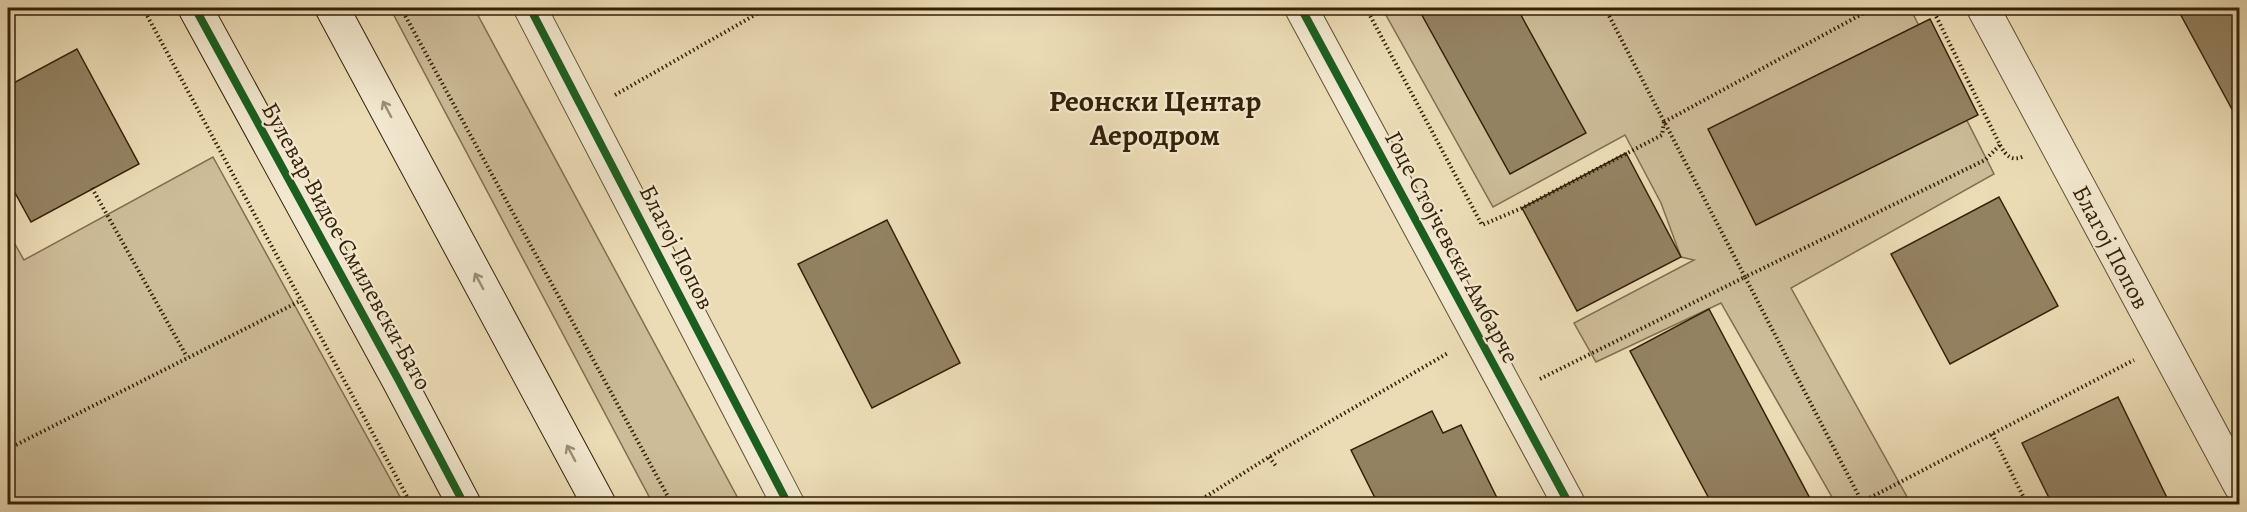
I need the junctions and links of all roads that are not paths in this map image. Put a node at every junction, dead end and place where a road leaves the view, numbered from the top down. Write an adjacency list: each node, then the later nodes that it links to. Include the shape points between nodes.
1 (195, 8): 7 (street, Булевар Видое Смилевски Бато)
2 (332, 8): 8 (street, one-way to 2)
3 (530, 8): 9 (street, Благој Попов)
4 (1301, 8): 10 (street, Гоце Стојчевски Амбарче)
5 (1983, 8): 6 (street, Благој Попов)
6 (2240, 486)
7 (464, 504)
8 (599, 504)
9 (788, 504)
10 (1569, 504)

